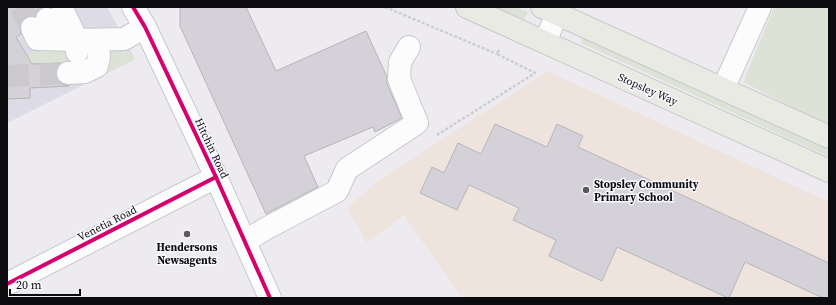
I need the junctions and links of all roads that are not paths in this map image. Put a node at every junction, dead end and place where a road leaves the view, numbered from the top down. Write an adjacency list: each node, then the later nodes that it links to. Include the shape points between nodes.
1 (133, 7): 5 (street, Hitchin Road)
2 (467, 7): 6 (main road, Stopsley Way)
3 (760, 7): 9 (street)
4 (553, 9): 6 (street); 9 (main road)
5 (146, 17): 8 (street, via 124,39); 12 (street, Hitchin Road)
6 (545, 42): 11 (main road, Stopsley Way)
7 (409, 47): 13 (street, via 400,62 399,79 417,123 347,169 337,191)
8 (76, 51): 8 (street, via 47,20 37,38)
9 (723, 89): 10 (main road)
10 (829, 137)
11 (829, 171)
12 (216, 177): 13 (street, Hitchin Road); 14 (street, Venetia Road)
13 (245, 242): 15 (street, Hitchin Road)
14 (7, 284)
15 (270, 298)

